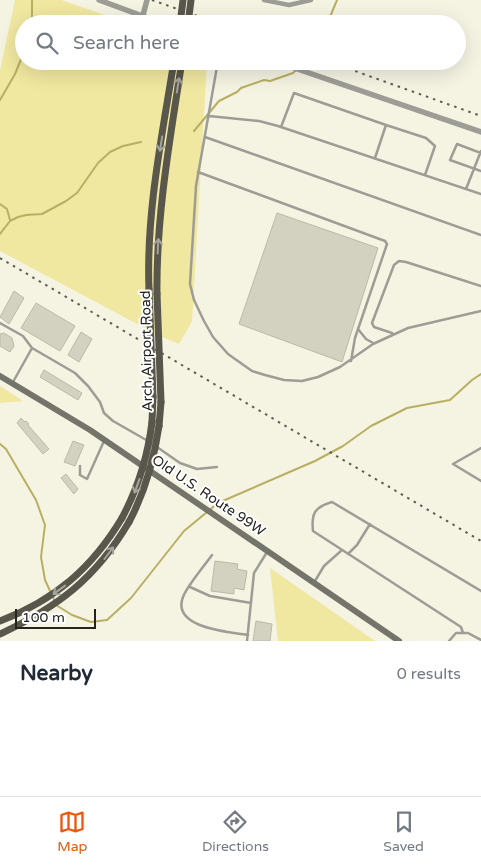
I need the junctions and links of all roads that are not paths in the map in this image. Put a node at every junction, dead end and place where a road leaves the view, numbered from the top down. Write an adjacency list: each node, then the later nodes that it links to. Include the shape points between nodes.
1 (99, 0): 7 (street)
2 (147, 0): 7 (street)
3 (183, 0): 8 (main road, bridge)
4 (191, 0): 9 (main road, bridge)
5 (264, 0): 6 (street, via 289,5)
6 (311, 0)
7 (143, 15)
8 (181, 15)
9 (189, 15)
10 (173, 70): 38 (main road, Arch Airport Road, one-way to 38, bridge, via 150,239)
11 (181, 70): 38 (main road, Arch Airport Road, one-way to 11, bridge, via 161,402 157,250)
12 (217, 70): 14 (lane)
13 (300, 70): 17 (street)
14 (209, 116): 16 (lane, via 259,121); 18 (lane)
15 (386, 125): 16 (lane, via 294,93); 20 (lane); 24 (lane, via 426,138 435,146)
16 (281, 127): 20 (lane)
17 (481, 132)
18 (205, 137): 23 (lane); 27 (lane)
19 (481, 152): 21 (lane); 21 (lane, via 457,144 450,160)
20 (375, 158): 24 (lane)
21 (474, 169): 22 (lane); 25 (lane)
22 (481, 171)
23 (198, 172): 31 (lane, via 385,241 387,244); 35 (lane, via 190,284 194,300 213,336 240,363 284,380 302,381 318,377)
24 (425, 175): 25 (lane)
25 (466, 189): 26 (lane)
26 (481, 194)
27 (481, 235)
28 (481, 286): 32 (lane, via 399,261 394,265 372,323 378,329)
29 (481, 311): 32 (lane, via 443,318)
30 (0, 323): 34 (lane, via 23,336)
31 (358, 329): 33 (lane); 35 (lane)
32 (394, 333): 33 (lane)
33 (373, 344): 35 (lane)
34 (32, 348): 37 (lane); 42 (lane, via 75,374 88,386 104,413 113,421 180,463 197,469)
35 (351, 360)
36 (0, 376): 37 (main road, Old U.S. Route 99W)
37 (12, 384): 39 (main road, Old U.S. Route 99W)
38 (155, 424): 44 (main road, Arch Airport Road, bridge, via 152,462 141,497)
39 (105, 440): 41 (lane, via 87,479 80,475); 47 (main road, Old U.S. Route 99W)
40 (481, 448): 43 (lane, via 453,464)
41 (80, 466)
42 (218, 467)
43 (481, 481)
44 (126, 520): 54 (main road, Arch Airport Road, one-way to 54, via 79,574 48,598); 56 (main road, Arch Airport Road, one-way to 44, via 42,613 84,581 109,554)
45 (370, 524): 46 (lane, via 332,502 320,506 312,518 313,531); 49 (lane); 52 (lane)
46 (342, 550): 49 (lane); 50 (lane, via 324,566)
47 (268, 551): 50 (main road, Old U.S. Route 99W); 53 (lane, via 254,573)
48 (212, 554): 51 (lane)
49 (348, 554): 55 (lane, via 461,627)
50 (314, 583): 60 (main road, Old U.S. Route 99W)
51 (190, 586): 53 (lane, via 210,596); 57 (lane, via 181,603 185,617 214,629)
52 (481, 590)
53 (251, 603): 57 (lane)
54 (0, 621)
55 (464, 633): 58 (lane); 61 (lane, via 456,633)
56 (0, 634)
57 (248, 635): 59 (lane)
58 (481, 640)
59 (247, 641)
60 (399, 641)
61 (449, 641)

